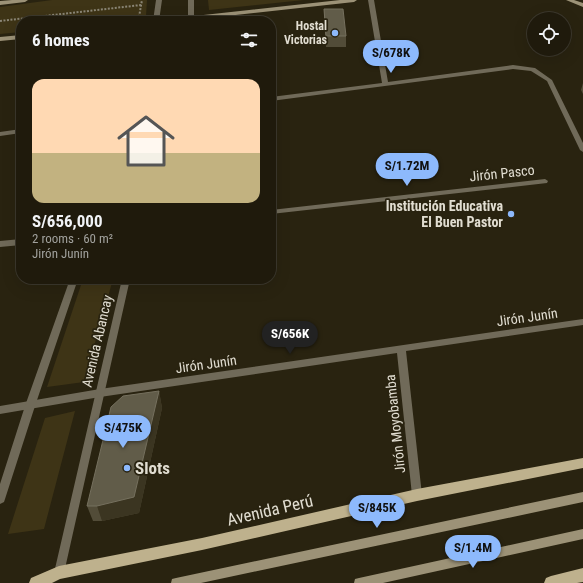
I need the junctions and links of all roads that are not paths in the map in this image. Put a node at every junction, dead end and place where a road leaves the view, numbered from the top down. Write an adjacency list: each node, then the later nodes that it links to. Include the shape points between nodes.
1 (24, 0): 7 (main road)
2 (159, 0): 9 (street)
3 (191, 0): 10 (street)
4 (354, 0): 11 (main road)
5 (371, 0): 14 (street)
6 (569, 0): 8 (main road)
7 (0, 3)
8 (583, 5)
9 (157, 16)
10 (192, 16)
11 (224, 16)
12 (16, 37): 13 (main road)
13 (0, 39)
14 (385, 84): 15 (street); 18 (street, via 513,67 533,69 549,80)
15 (276, 98)
16 (16, 132): 17 (street)
17 (0, 134)
18 (583, 150)
19 (545, 181): 20 (street, Jirón Pasco)
20 (276, 211)
21 (16, 242): 22 (street)
22 (0, 244)
23 (72, 284): 28 (street)
24 (125, 284): 27 (street, Avenida Abancay)
25 (583, 322): 26 (street, Jirón Junín)
26 (402, 349): 27 (street, Jirón Junín); 31 (street, Jirón Moyobamba)
27 (100, 393): 28 (street, Jirón Junín); 35 (street, Avenida Abancay)
28 (30, 406): 29 (street, Jirón Junín); 33 (street)
29 (0, 410)
30 (583, 462): 31 (main road, Avenida Perú)
31 (417, 495): 35 (main road, Avenida Perú, via 202,544)
32 (583, 497): 38 (main road)
33 (0, 499)
34 (583, 534): 39 (main road)
35 (59, 573): 37 (main road, Avenida Perú)
36 (583, 575): 40 (main road)
37 (36, 583)
38 (176, 583)
39 (359, 583)
40 (551, 583)

